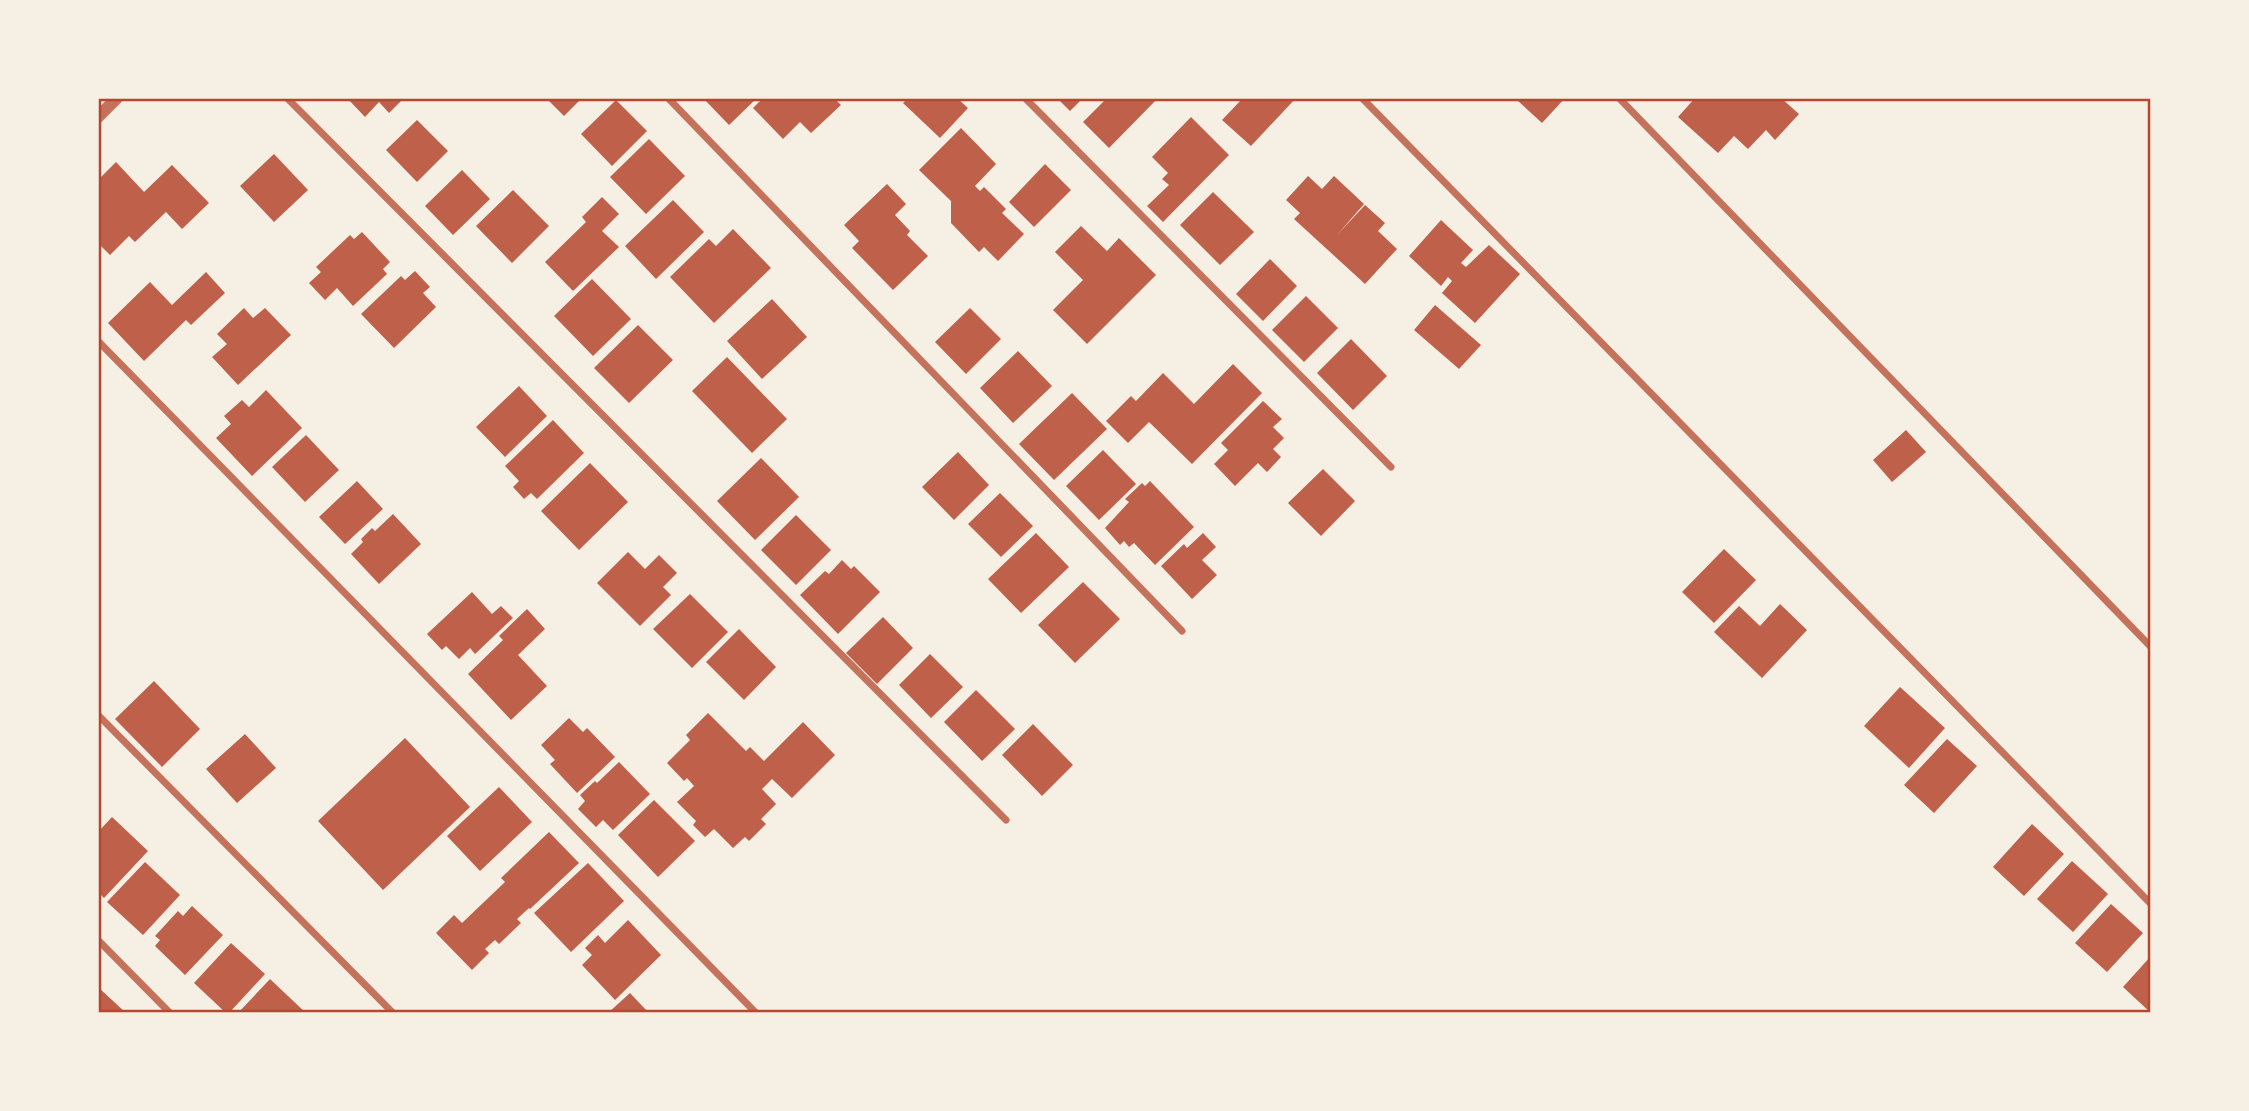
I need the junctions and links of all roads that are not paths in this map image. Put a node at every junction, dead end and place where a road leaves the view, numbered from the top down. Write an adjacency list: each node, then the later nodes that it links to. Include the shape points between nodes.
1 (117, 98): 7 (street)
2 (288, 98): 13 (street)
3 (668, 98): 10 (street)
4 (1025, 98): 9 (street)
5 (1362, 98): 14 (street)
6 (1619, 98): 11 (street)
7 (98, 117)
8 (98, 341): 18 (street)
9 (1391, 467)
10 (1182, 631)
11 (2151, 647)
12 (98, 715): 17 (street)
13 (1006, 820)
14 (2151, 904)
15 (98, 940): 16 (street)
16 (170, 1013)
17 (393, 1013)
18 (756, 1013)

